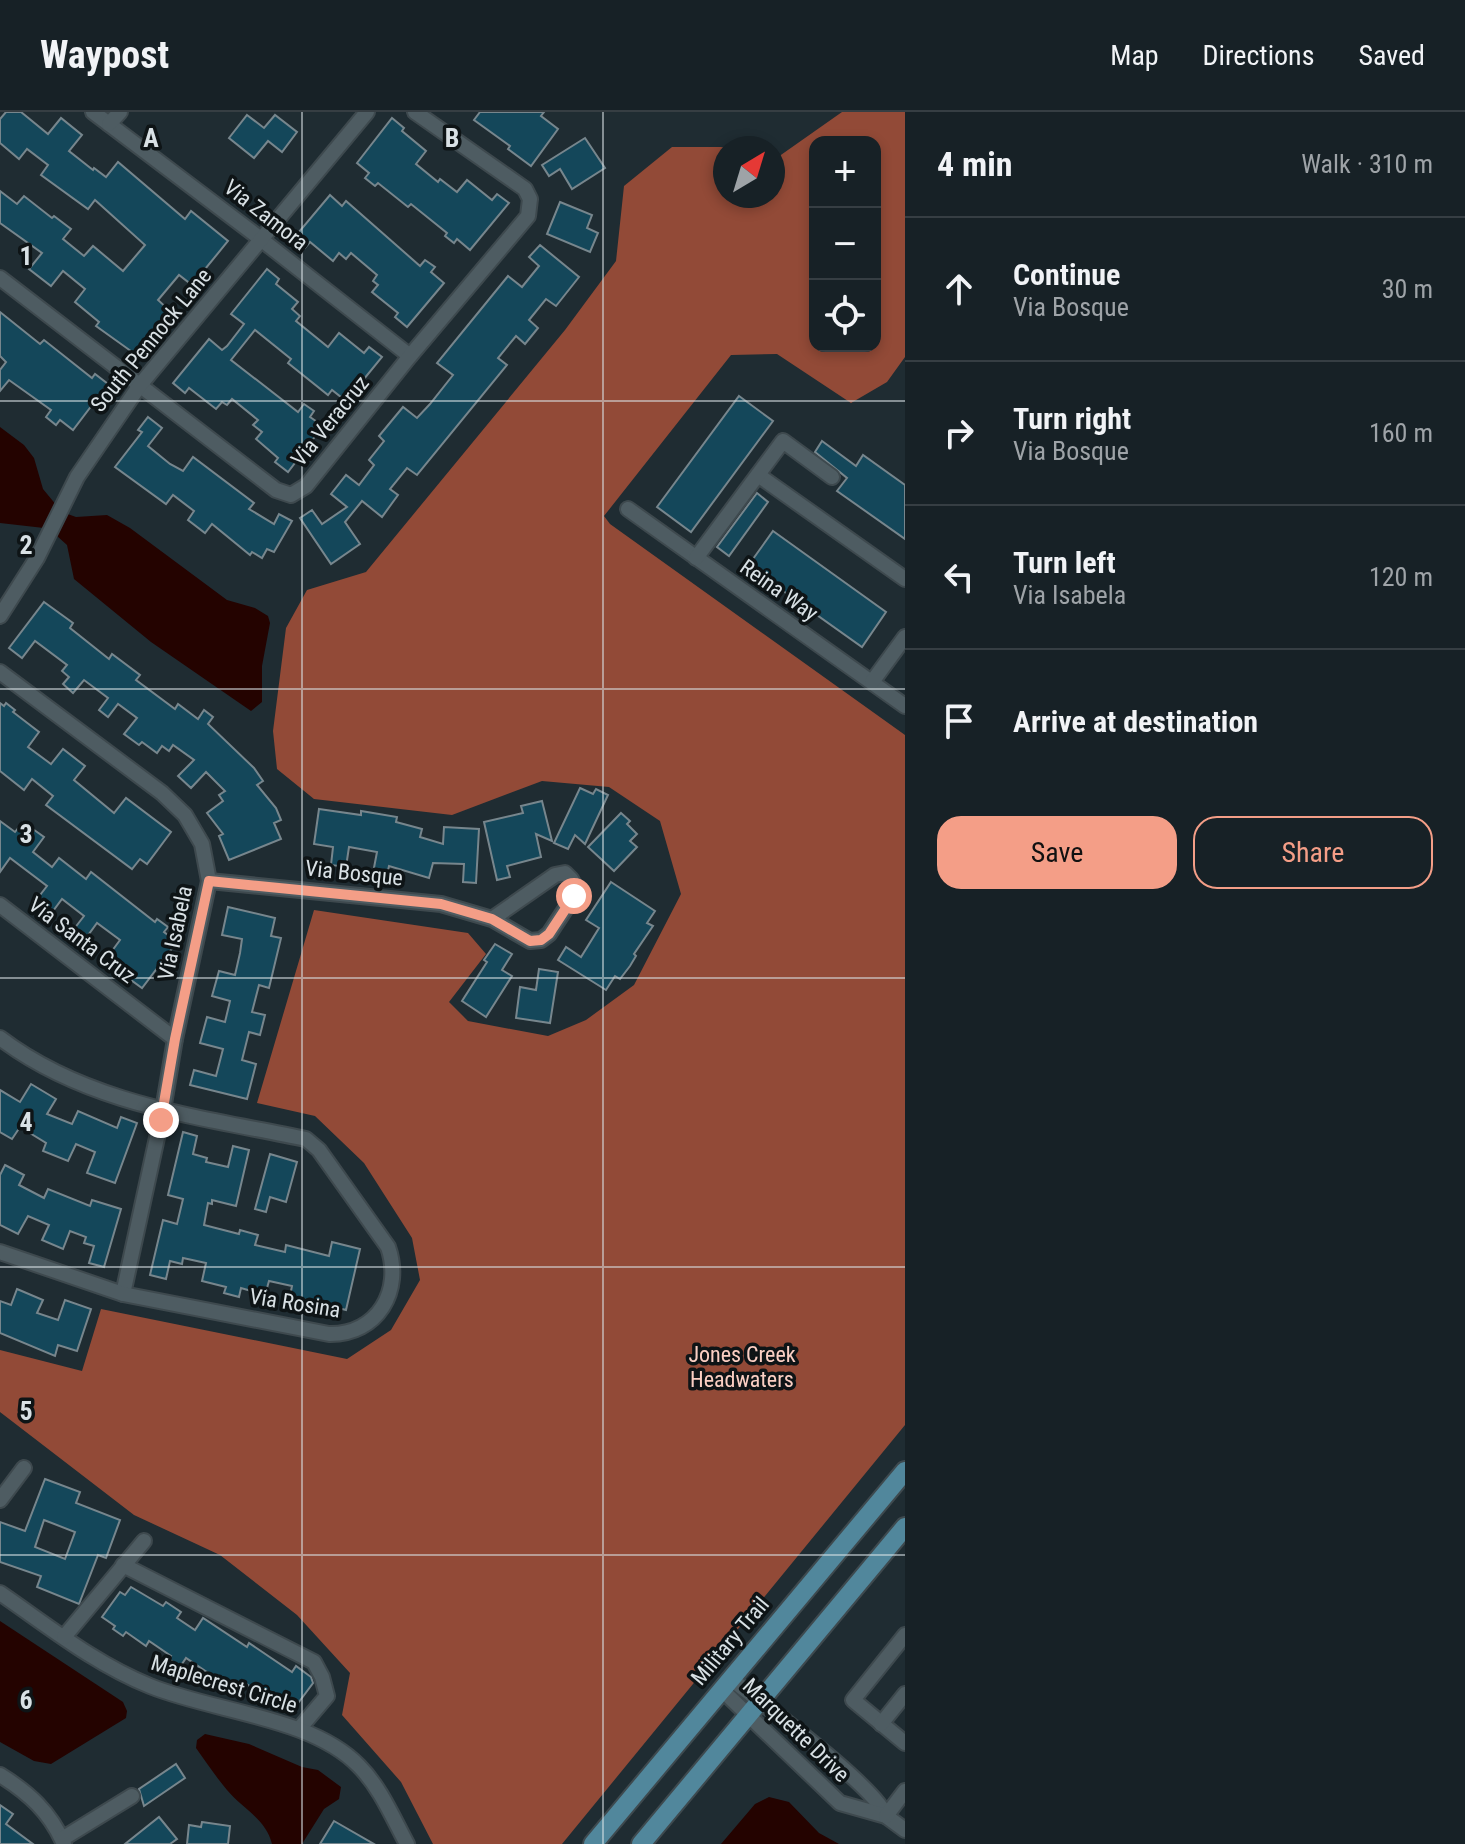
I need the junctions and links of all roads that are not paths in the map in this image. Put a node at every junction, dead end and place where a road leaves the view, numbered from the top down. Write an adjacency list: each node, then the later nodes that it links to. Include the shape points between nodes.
1 (93, 112): 5 (street, Via Zamora)
2 (120, 112): 5 (street)
3 (367, 112): 6 (street, South Pennock Lane)
4 (415, 112): 8 (street, Via Veracruz, via 525,189 530,199 528,216)
5 (109, 124): 6 (street, Via Zamora)
6 (261, 239): 8 (street, Via Zamora); 9 (street, South Pennock Lane)
7 (0, 278): 9 (street, Via Veracruz)
8 (410, 356): 9 (street, Via Veracruz, via 306,486 291,495 276,490)
9 (140, 385): 15 (street, South Pennock Lane, via 77,477 37,558)
10 (758, 475): 11 (street, via 783,441); 13 (street); 14 (street)
11 (832, 477)
12 (628, 509): 13 (street, Reina Way)
13 (696, 558): 18 (street, Reina Way)
14 (905, 579)
15 (0, 616)
16 (905, 637): 18 (street)
17 (0, 672): 20 (street, Via Isabela, via 185,815 202,844)
18 (872, 682): 19 (street, Reina Way)
19 (905, 706)
20 (209, 881): 22 (street, Via Bosque, via 441,904); 24 (street, Via Isabela)
21 (0, 905): 24 (street, Via Santa Cruz)
22 (492, 919): 22 (street, Via Bosque, via 530,941 541,940 576,888 565,873 555,875)
23 (0, 1038): 25 (street, via 67,1078)
24 (175, 1039): 25 (street, Via Isabela)
25 (163, 1110): 27 (street, Via Isabela); 27 (street, Via Rosina, via 306,1139 388,1247 393,1282 386,1303 369,1323 345,1334)
26 (0, 1252): 27 (street, Via Rosina)
27 (123, 1294)
28 (24, 1468): 30 (street)
29 (905, 1471): 37 (main road, Military Trail)
30 (0, 1500)
31 (905, 1527): 39 (main road)
32 (144, 1541): 33 (street)
33 (123, 1565): 36 (street); 41 (street, via 314,1662 327,1696)
34 (0, 1593): 36 (street, Maplecrest Circle)
35 (905, 1635): 40 (street, via 853,1696)
36 (64, 1637): 41 (street, Maplecrest Circle, via 150,1686)
37 (725, 1684): 39 (street, Marquette Drive); 50 (main road, Military Trail)
38 (905, 1694): 40 (street)
39 (754, 1707): 46 (street, Marquette Drive, via 838,1765); 46 (street, Marquette Drive, via 840,1803); 51 (main road)
40 (881, 1724): 42 (street)
41 (299, 1729): 49 (street, Maplecrest Circle, via 329,1742 361,1768)
42 (903, 1739)
43 (0, 1775): 48 (street, via 33,1798)
44 (905, 1791): 46 (street)
45 (132, 1796): 48 (street)
46 (886, 1816): 47 (street, Marquette Drive)
47 (905, 1830)
48 (63, 1842)
49 (407, 1844)
50 (593, 1844)
51 (641, 1844)

